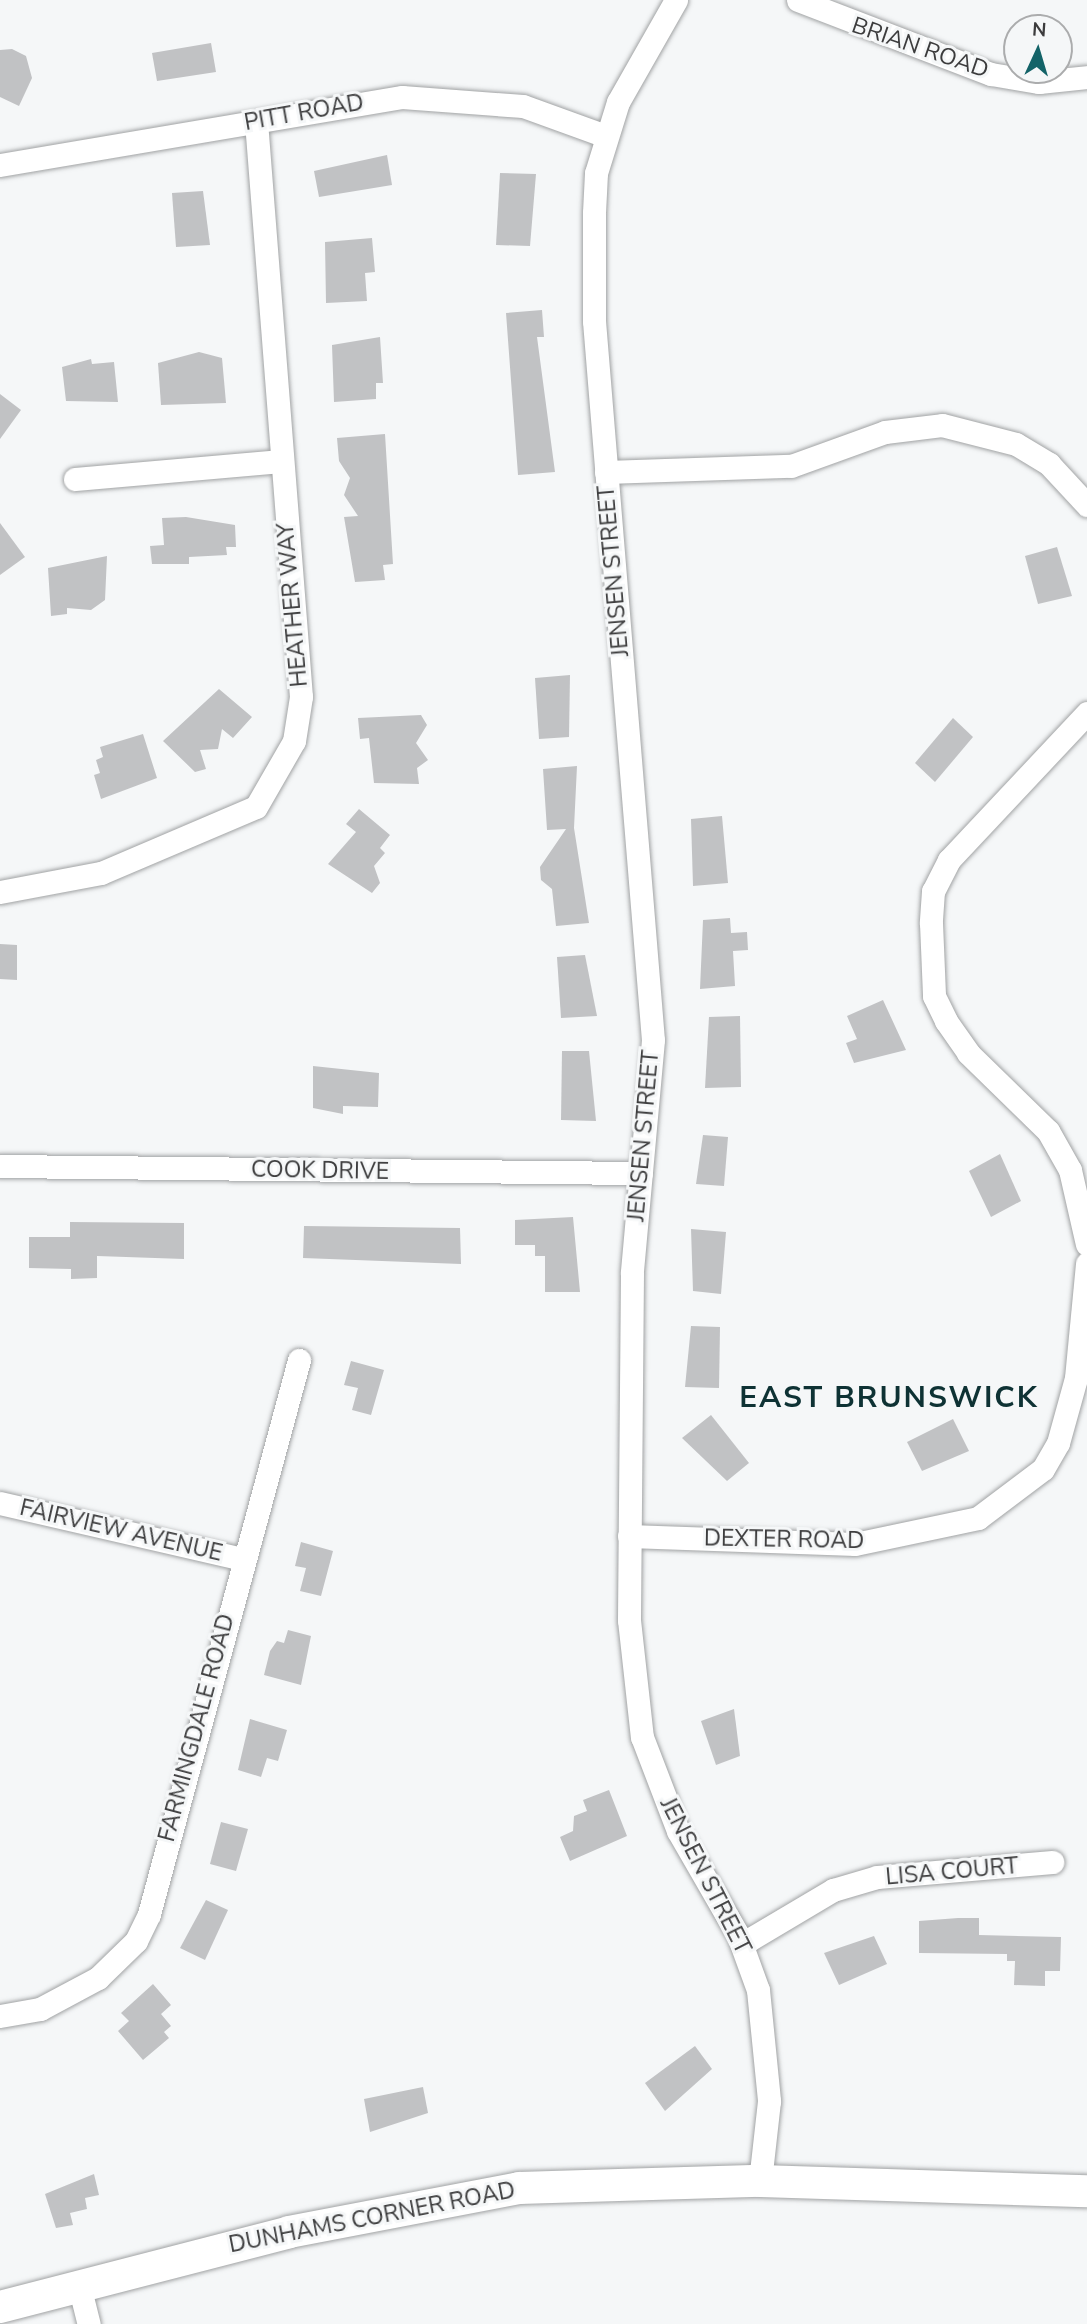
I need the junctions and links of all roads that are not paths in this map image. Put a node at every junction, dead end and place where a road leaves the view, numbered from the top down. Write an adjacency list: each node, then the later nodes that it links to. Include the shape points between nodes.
1 (676, 0): 5 (street, JENSEN STREET, via 618,102)
2 (798, 0): 3 (street, BRIAN ROAD, via 991,74 1039,82)
3 (1087, 76)
4 (256, 122): 5 (street, PITT ROAD, via 402,97 523,106); 6 (street, PITT ROAD); 7 (street, HEATHER WAY)
5 (606, 136): 8 (street, JENSEN STREET, via 596,173 593,265)
6 (0, 165)
7 (281, 461): 9 (street); 12 (street, HEATHER WAY, via 300,697 294,740 276,779 256,807 102,873)
8 (606, 472): 10 (street, via 791,466 885,432 942,425 980,431 1025,448 1063,477); 14 (street, JENSEN STREET, via 653,1040)
9 (75, 479)
10 (1087, 505)
11 (1087, 713): 15 (street, via 949,860 933,891 931,948 934,996 946,1021 968,1053 1048,1131 1070,1170)
12 (0, 892)
13 (0, 1166): 14 (street, COOK DRIVE)
14 (641, 1173): 19 (street, JENSEN STREET, via 632,1273)
15 (1087, 1244)
16 (1087, 1264): 19 (street, DEXTER ROAD, via 1076,1378 1058,1443 1043,1469 978,1518 855,1544)
17 (299, 1360): 20 (street, FARMINGDALE ROAD)
18 (0, 1503): 20 (street, FAIRVIEW AVENUE)
19 (629, 1536): 22 (street, JENSEN STREET, via 632,1682 642,1737 692,1861)
20 (242, 1559): 23 (street, FARMINGDALE ROAD, via 149,1914 136,1941 70,1996)
21 (1052, 1862): 22 (street, LISA COURT, via 877,1877 833,1890)
22 (741, 1944): 24 (street, JENSEN STREET, via 764,2023 769,2102)
23 (0, 2016)
24 (760, 2181): 25 (street, DUNHAMS CORNER ROAD); 26 (street, DUNHAMS CORNER ROAD, via 519,2188 289,2232)
25 (1087, 2191)
26 (80, 2289): 27 (street, DUNHAMS CORNER ROAD); 28 (street)
27 (0, 2307)
28 (89, 2324)

